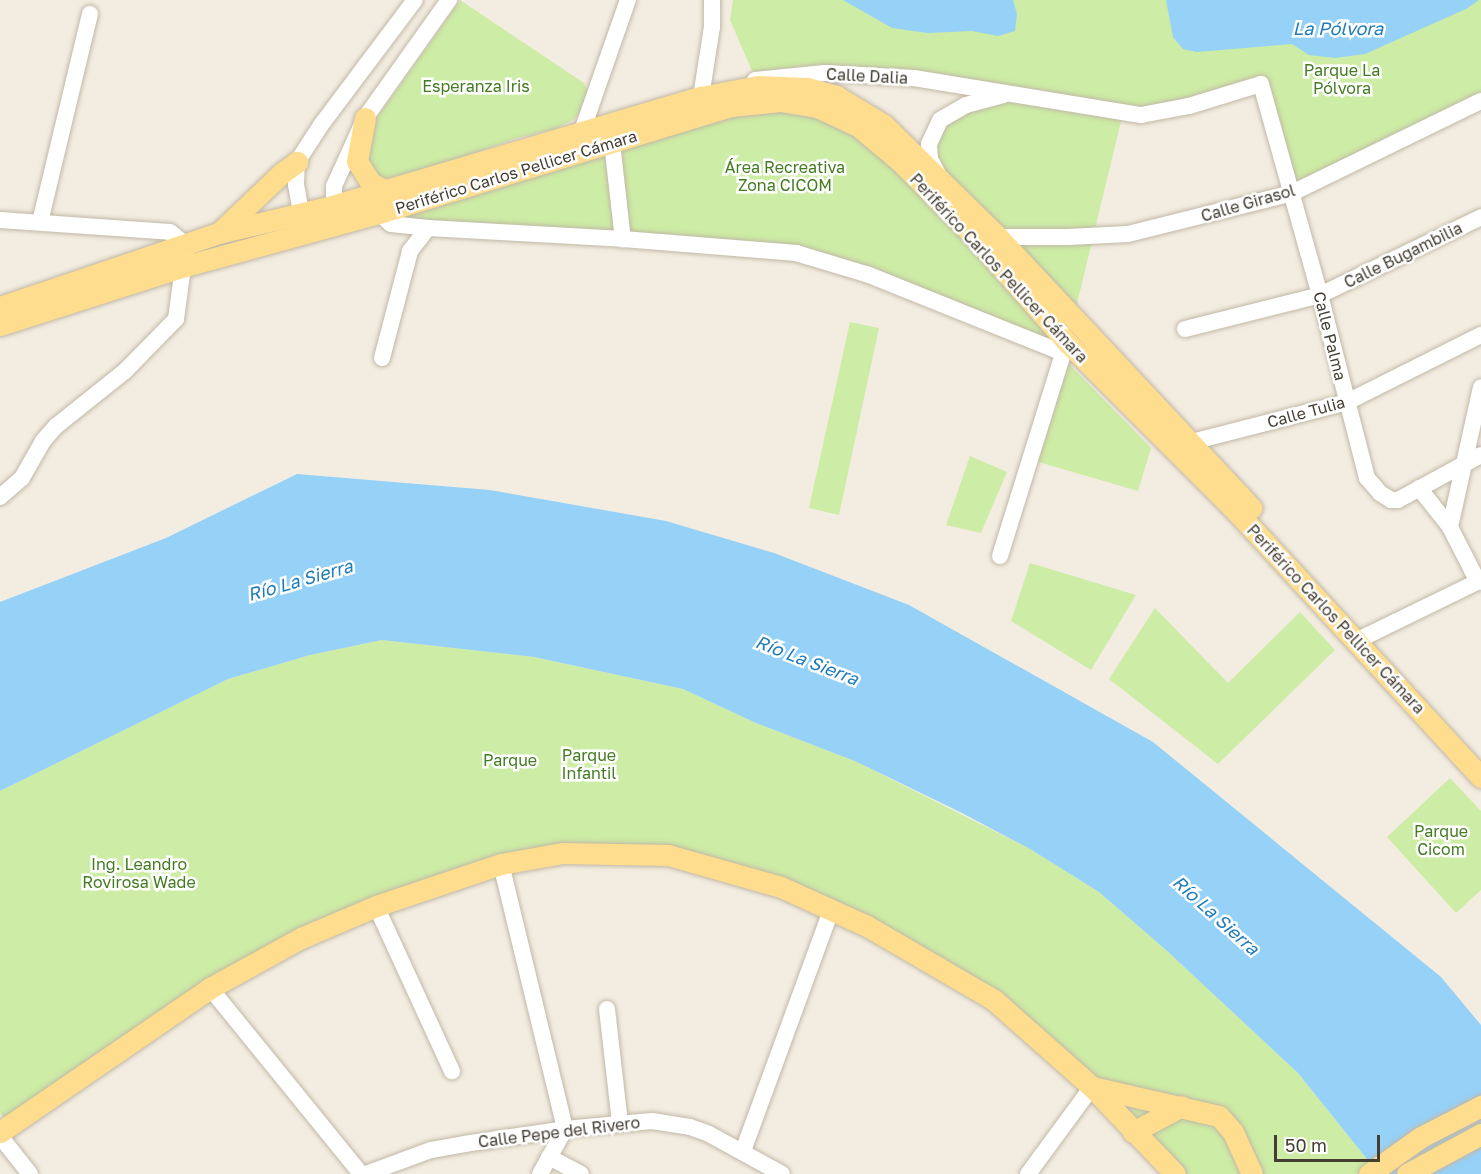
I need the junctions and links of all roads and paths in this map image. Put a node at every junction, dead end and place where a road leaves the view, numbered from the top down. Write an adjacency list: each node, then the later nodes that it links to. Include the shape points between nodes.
1 (415, 0): 14 (street)
2 (449, 0): 11 (street)
3 (628, 0): 12 (street)
4 (712, 0): 9 (street, via 712,27)
5 (90, 14): 22 (street)
6 (1261, 84): 8 (street, Calle Dalia, via 1147,115); 17 (street, Calle Palma)
7 (723, 92): 8 (street, Calle Dalia, via 768,77 825,73 914,78); 9 (main road, Periférico Carlos Pellicer Cámara); 15 (main road, Periférico Carlos Pellicer Cámara, via 791,86 837,96 884,125)
8 (1013, 94): 15 (street, Calle Dalia, via 975,101 940,120 929,144 930,159)
9 (701, 98): 12 (main road, Periférico Carlos Pellicer Cámara)
10 (1481, 101): 17 (street, Calle Girasol)
11 (365, 118): 16 (main road, via 357,161 370,182); 19 (street, via 334,186)
12 (581, 134): 16 (main road, Periférico Carlos Pellicer Cámara)
13 (612, 143): 18 (main road, Periférico Carlos Pellicer Cámara); 27 (street); 36 (main road, Periférico Carlos Pellicer Cámara, via 748,103 800,102 834,113 858,126 901,162 973,235)
14 (297, 162): 23 (street, via 295,175); 25 (main road)
15 (941, 180): 26 (main road, Periférico Carlos Pellicer Cámara)
16 (384, 190): 19 (main road, Periférico Carlos Pellicer Cámara)
17 (1292, 193): 26 (street, Calle Girasol, via 1128,234); 30 (street, Calle Palma)
18 (379, 213): 19 (main road, Periférico Carlos Pellicer Cámara); 24 (street, via 391,224)
19 (334, 216): 23 (main road, Periférico Carlos Pellicer Cámara)
20 (1481, 217): 30 (street, Calle Bugambilia)
21 (0, 220): 22 (street)
22 (40, 222): 28 (street, via 170,232)
23 (302, 223): 25 (main road, Periférico Carlos Pellicer Cámara); 29 (main road, Periférico Carlos Pellicer Cámara)
24 (428, 228): 27 (street); 37 (street, via 410,251)
25 (218, 233): 28 (main road, Periférico Carlos Pellicer Cámara)
26 (998, 237): 32 (main road, Periférico Carlos Pellicer Cámara)
27 (623, 239): 36 (street, via 773,250 827,261)
28 (186, 245): 29 (street); 31 (main road, Periférico Carlos Pellicer Cámara)
29 (185, 266): 33 (main road, Periférico Carlos Pellicer Cámara); 44 (street, via 176,319 126,370 56,426 22,478)
30 (1320, 295): 34 (street, Calle Bugambilia); 39 (street, Calle Palma)
31 (0, 307)
32 (1073, 320): 36 (street); 40 (main road, Periférico Carlos Pellicer Cámara)
33 (0, 325)
34 (1185, 329)
35 (1481, 335): 39 (street, Calle Tulia)
36 (1065, 348): 40 (main road, Periférico Carlos Pellicer Cámara); 46 (street)
37 (382, 358)
38 (1481, 387): 42 (street)
39 (1347, 402): 40 (street, Calle Tulia); 43 (street, Calle Palma, via 1362,467 1372,486 1394,501)
40 (1180, 445): 48 (main road, Periférico Carlos Pellicer Cámara, via 1238,513)
41 (1481, 455): 42 (street, Calle Palma)
42 (1463, 464): 43 (street, Calle Palma); 45 (street)
43 (1419, 489): 45 (street)
44 (0, 497)
45 (1450, 527): 47 (street)
46 (1000, 556)
47 (1480, 581): 48 (street)
48 (1362, 638): 49 (main road, Periférico Carlos Pellicer Cámara); 50 (main road, Periférico Carlos Pellicer Cámara)
49 (1481, 759)
50 (1481, 777)
51 (501, 864): 52 (main road); 53 (main road, via 563,853 668,855 781,887); 61 (street)
52 (376, 906): 54 (main road, via 301,938); 56 (street)
53 (831, 910): 57 (main road, via 867,926 994,1000); 65 (street)
54 (210, 988): 63 (main road); 68 (street)
55 (607, 1009): 60 (street)
56 (452, 1071)
57 (1092, 1088): 58 (main road); 62 (main road); 73 (street)
58 (1182, 1106): 62 (main road); 75 (main road, via 1219,1116)
59 (1481, 1106): 76 (main road, via 1421,1137)
60 (620, 1123): 61 (street, Calle Pepe del Rivero); 65 (street, Calle Pepe del Rivero, via 662,1121 690,1127)
61 (565, 1129): 66 (street); 69 (street, Calle Pepe del Rivero, via 431,1150)
62 (1133, 1132): 74 (main road)
63 (0, 1134): 67 (street)
64 (1481, 1134): 77 (main road)
65 (743, 1151): 72 (street, Calle Pepe del Rivero)
66 (549, 1156): 70 (street); 71 (street)
67 (30, 1174)
68 (361, 1174)
69 (366, 1174)
70 (540, 1174)
71 (581, 1174)
72 (782, 1174)
73 (1028, 1174)
74 (1175, 1174)
75 (1252, 1174)
76 (1369, 1174)
77 (1407, 1174)

